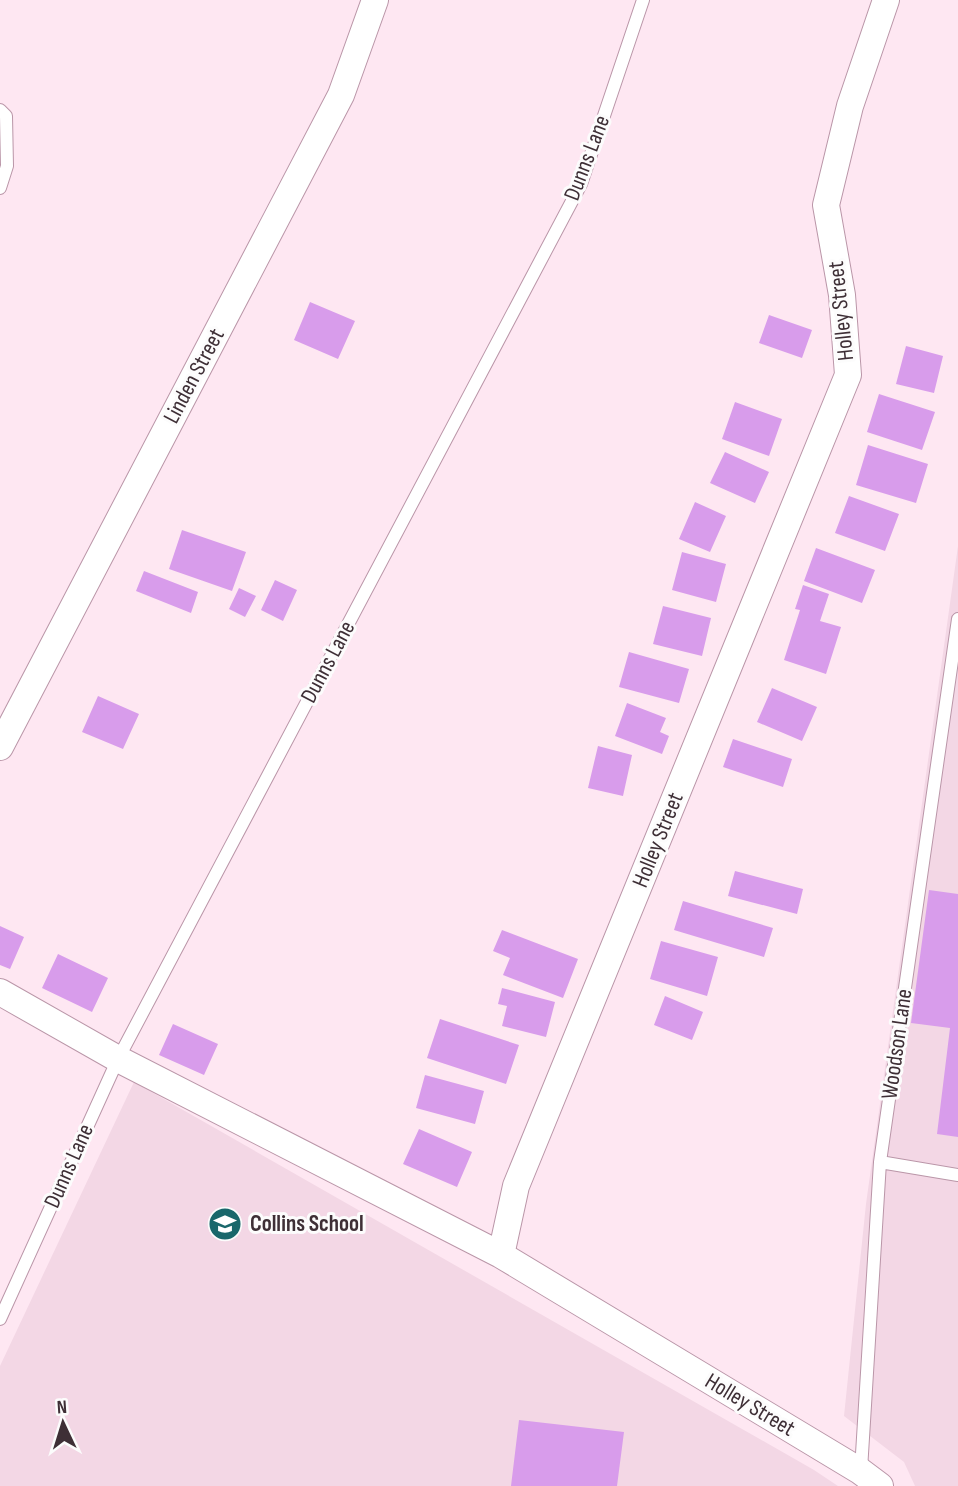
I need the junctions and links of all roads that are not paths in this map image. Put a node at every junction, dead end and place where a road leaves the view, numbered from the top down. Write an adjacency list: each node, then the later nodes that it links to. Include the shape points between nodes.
1 (375, 0): 7 (street, Linden Street, via 341,96)
2 (643, 0): 9 (lane, Dunns Lane, via 581,184)
3 (886, 0): 12 (street, Holley Street, via 850,106 826,205 842,295 848,375 516,1186)
4 (0, 110): 5 (lane, via 6,116 7,166)
5 (0, 188)
6 (958, 619): 10 (lane, Woodson Lane)
7 (0, 747)
8 (0, 992): 9 (street)
9 (118, 1059): 12 (street); 13 (lane, Dunns Lane)
10 (880, 1162): 11 (lane); 14 (lane, Woodson Lane)
11 (958, 1175)
12 (501, 1255): 14 (street, Holley Street)
13 (0, 1319)
14 (870, 1479)

